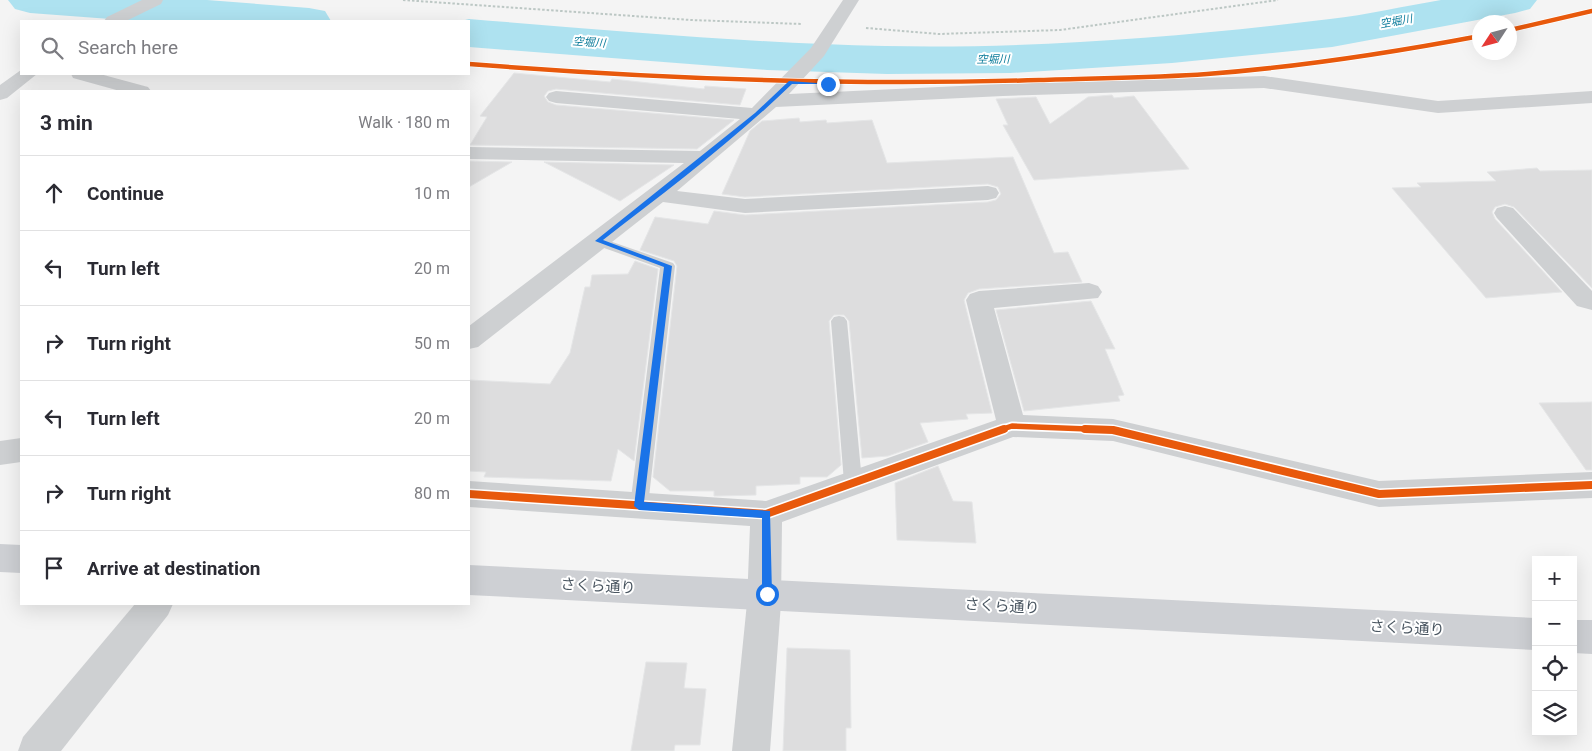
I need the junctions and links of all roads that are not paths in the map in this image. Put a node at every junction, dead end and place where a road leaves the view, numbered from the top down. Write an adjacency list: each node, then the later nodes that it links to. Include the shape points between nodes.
1 (155, 0): 3 (street)
2 (851, 0): 10 (street, via 838,25)
3 (115, 20)
4 (27, 75): 7 (street)
5 (84, 75): 6 (street)
6 (137, 90)
7 (0, 94)
8 (556, 97): 10 (street)
9 (1592, 97): 10 (street, via 1438,107 1264,82 1003,90)
10 (765, 108): 12 (street)
11 (470, 153): 12 (street)
12 (705, 157): 14 (street)
13 (988, 193): 14 (street, via 745,206)
14 (658, 195): 16 (street)
15 (1505, 213): 18 (street, via 1586,300)
16 (598, 241): 20 (street); 27 (lane, via 668,266)
17 (1089, 292): 21 (street, via 978,300)
18 (1592, 302)
19 (839, 321): 24 (lane)
20 (470, 339)
21 (1012, 426): 24 (street); 25 (street, via 1114,430 1378,494)
22 (20, 450): 23 (street)
23 (0, 453)
24 (853, 482): 28 (street)
25 (1592, 485)
26 (470, 494): 27 (street)
27 (639, 506): 28 (street)
28 (766, 514): 32 (street)
29 (0, 558): 30 (street)
30 (20, 559)
31 (470, 580): 32 (street, さくら通り)
32 (767, 594): 34 (street, さくら通り); 38 (street)
33 (155, 605): 37 (street)
34 (1532, 634)
35 (1577, 636): 36 (street)
36 (1592, 637)
37 (37, 751)
38 (751, 751)

